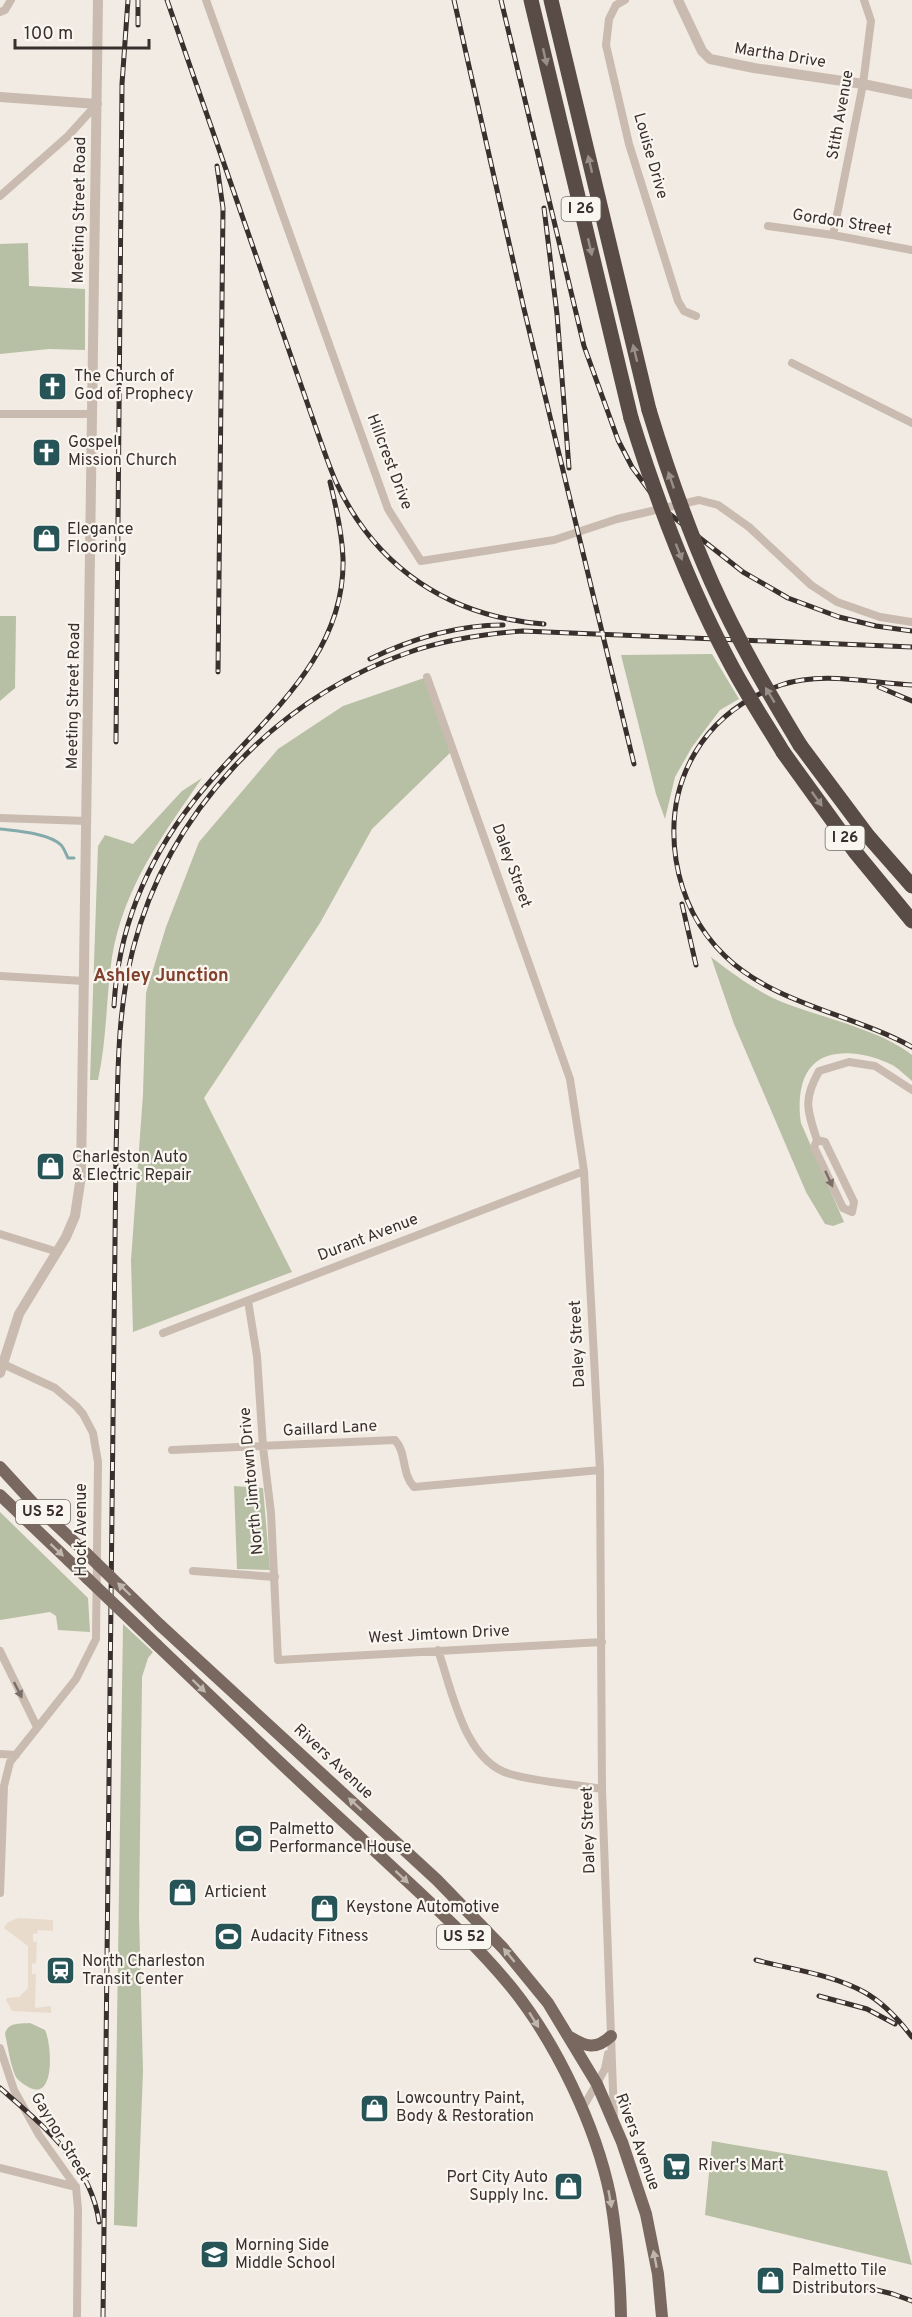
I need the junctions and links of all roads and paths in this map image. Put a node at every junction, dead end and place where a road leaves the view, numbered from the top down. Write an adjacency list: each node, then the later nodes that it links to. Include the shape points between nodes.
1 (10, 0): 9 (street)
2 (98, 0): 13 (street, Meeting Street Road)
3 (206, 0): 23 (street, Hillcrest Drive, via 388,509 421,561 554,540 617,519 699,500 718,505 749,527 811,585 837,602 880,617)
4 (531, 0): 28 (highway, I 26, one-way to 28, bridge, via 631,418 687,573 729,662 783,752 856,853)
5 (551, 0): 27 (highway, I 26, one-way to 5, bridge, via 868,836 800,745 760,679 712,585 649,410)
6 (625, 0): 18 (street, Louise Drive, via 616,5 609,19 606,45 629,144 678,301 684,311)
7 (678, 0): 10 (street, Martha Drive, via 702,51 710,59)
8 (864, 0): 10 (street, Stith Avenue, via 871,21)
9 (0, 12)
10 (863, 84): 11 (street, Martha Drive); 16 (street, Stith Avenue)
11 (912, 94)
12 (0, 97): 13 (street)
13 (96, 104): 14 (street, via 68,136); 21 (street, Meeting Street Road)
14 (0, 196)
15 (768, 226): 16 (street, Gordon Street)
16 (833, 235): 17 (street, Gordon Street)
17 (912, 250)
18 (696, 316)
19 (792, 363): 22 (street)
20 (0, 414): 21 (street)
21 (92, 414): 26 (street, Meeting Street Road)
22 (912, 423)
23 (912, 622)
24 (427, 677): 33 (street, Daley Street, via 570,1079)
25 (0, 818): 26 (street)
26 (87, 821): 30 (street, Meeting Street Road)
27 (912, 886)
28 (912, 921)
29 (0, 976): 30 (street)
30 (84, 981): 35 (street, Meeting Street Road, via 81,1176 75,1216)
31 (912, 1090): 32 (street, via 875,1066 849,1062 819,1071 808,1091 808,1114)
32 (817, 1140): 32 (street, one-way to 32, via 814,1147 843,1208 852,1212 854,1203 825,1142)
33 (584, 1171): 36 (street, Durant Avenue); 42 (street, Daley Street)
34 (0, 1234): 35 (street)
35 (58, 1251): 38 (street, Meeting Street Road, via 19,1314)
36 (248, 1300): 37 (street, Durant Avenue); 39 (street, North Jimtown Drive, via 257,1356)
37 (163, 1334)
38 (2, 1369): 50 (street, Hock Avenue, via 39,1379 63,1394 89,1424 97,1450 96,1639 76,1678)
39 (263, 1447): 40 (street, Gaillard Lane); 42 (street, Gaillard Lane, via 395,1440 401,1446 407,1479 414,1487); 45 (street, North Jimtown Drive)
40 (172, 1450)
41 (0, 1467): 55 (main road, Rivers Avenue / US 52, one-way to 41, bridge, via 548,2003 503,1948 437,1880 160,1625)
42 (600, 1470): 46 (street, Daley Street)
43 (0, 1495): 59 (main road, US 52, one-way to 59, bridge, via 493,1966 549,2043)
44 (193, 1571): 45 (street)
45 (275, 1578): 49 (street, North Jimtown Drive)
46 (602, 1642): 47 (street, West Jimtown Drive); 53 (street, Daley Street)
47 (438, 1650): 49 (street, West Jimtown Drive); 53 (street, via 468,1739 488,1763 508,1773)
48 (0, 1652): 50 (street, one-way to 50)
49 (278, 1660)
50 (38, 1727): 52 (street)
51 (0, 1754): 52 (street)
52 (16, 1755): 54 (street, via 5,1778)
53 (602, 1789): 56 (street, Daley Street)
54 (0, 1893)
55 (568, 2036): 56 (main road, via 589,2047); 58 (main road, Rivers Avenue / US 52)
56 (611, 2036): 58 (street, Daley Street, via 605,2069); 60 (street, Daley Street)
57 (0, 2048): 62 (street, Gaynor Street, via 14,2090 39,2135)
58 (597, 2084): 59 (street, Daley Street); 60 (main road, Rivers Avenue / US 52)
59 (582, 2109): 64 (main road, US 52, one-way to 64, via 609,2194)
60 (615, 2124): 65 (main road, Rivers Avenue / US 52, one-way to 60, via 646,2214)
61 (0, 2168): 62 (street)
62 (76, 2187): 63 (street, Gaynor Street)
63 (77, 2317)
64 (621, 2317)
65 (662, 2317)

